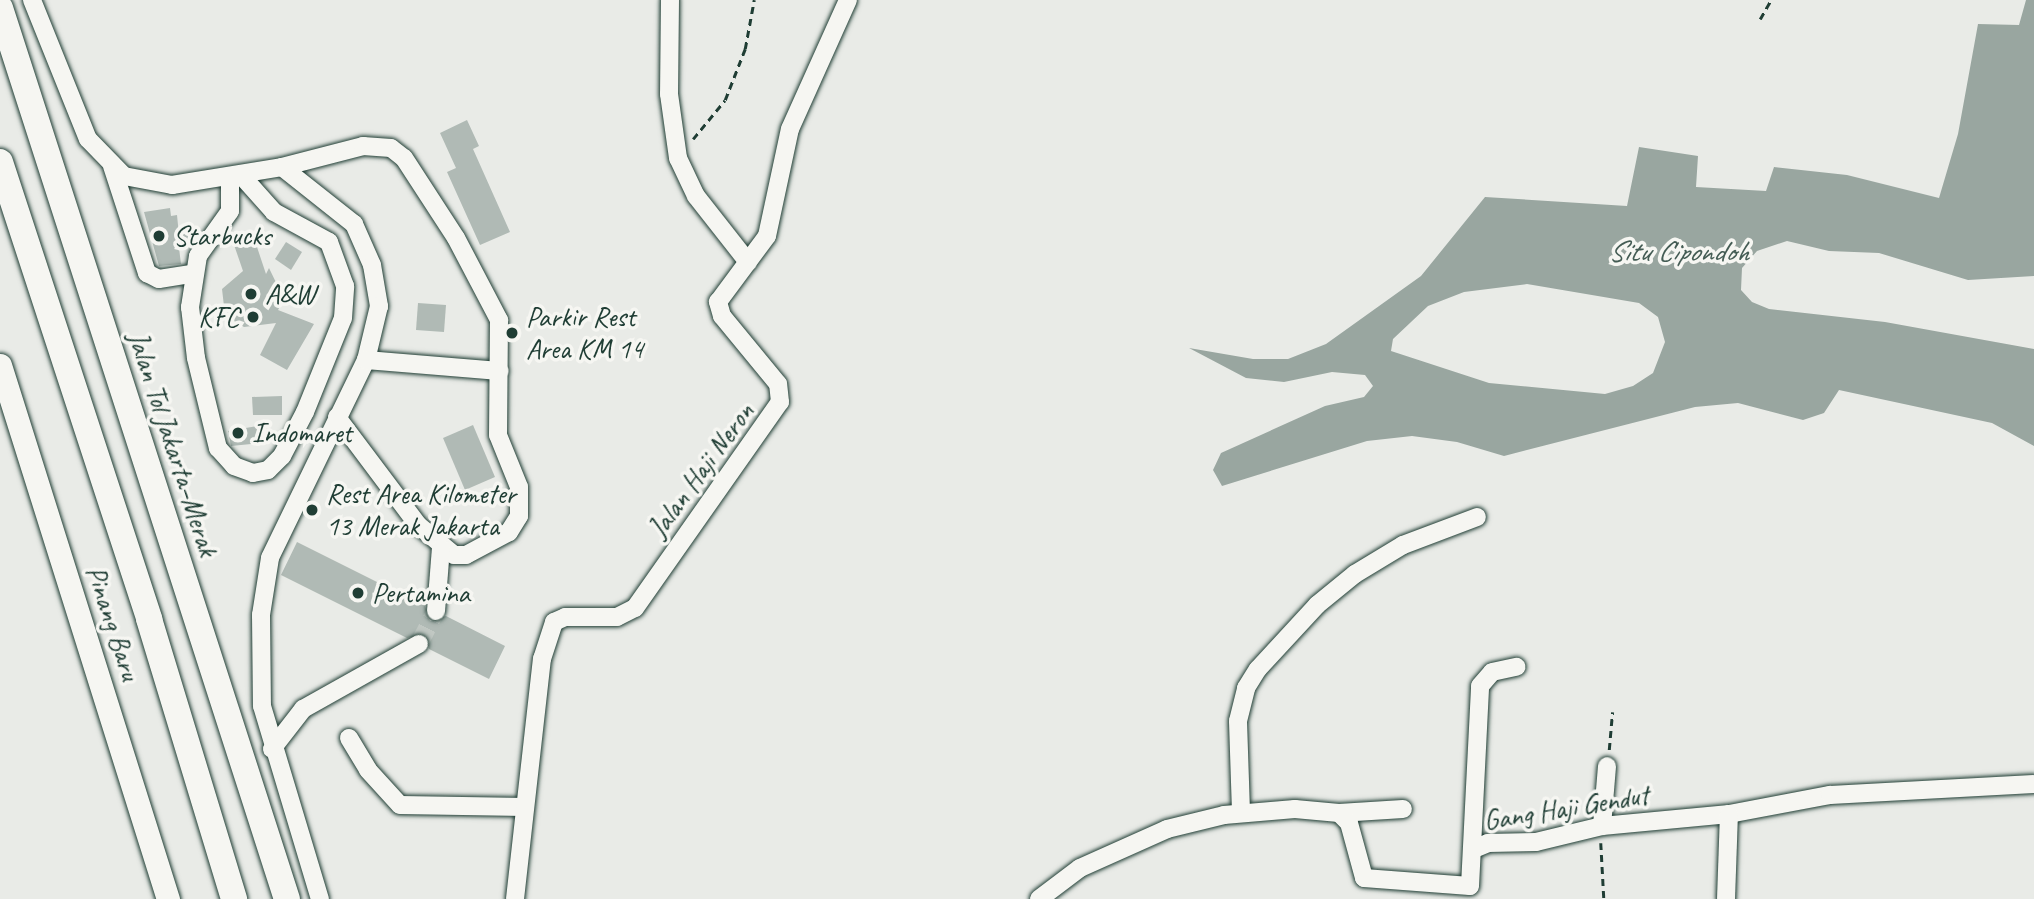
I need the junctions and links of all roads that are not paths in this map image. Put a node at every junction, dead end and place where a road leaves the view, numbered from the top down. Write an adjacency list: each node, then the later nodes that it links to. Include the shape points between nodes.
1 (32, 0): 7 (street, via 88,139)
2 (670, 0): 9 (street, via 669,94 678,158 696,196)
3 (848, 0): 9 (street, Jalan Haji Neron, via 787,137 773,222)
4 (0, 8): 35 (highway, Jalan Tol Jakarta–Merak)
5 (0, 162): 33 (highway, via 149,619)
6 (282, 167): 8 (street); 11 (street, via 340,210 364,243 378,286 379,306); 13 (street, via 363,146 391,148 404,158 456,238 499,320)
7 (118, 171): 8 (street, via 172,185); 10 (street, via 147,273 159,279)
8 (236, 176): 10 (street, via 230,211 198,256); 10 (street, via 274,212 329,242 345,286 343,318 332,348 288,445 268,470 253,473 234,466 218,448 195,358 190,307)
9 (748, 262): 24 (street, Jalan Haji Neron, via 720,295 718,310 778,384 781,396 776,410 635,608 617,617 565,617 554,622 542,659)
10 (195, 273)
11 (366, 360): 13 (street); 14 (street)
12 (0, 366): 34 (main road, Pinang Baru)
13 (500, 371): 16 (street, via 500,446 521,500 519,516 502,536)
14 (337, 417): 16 (street, via 418,525); 21 (street, via 270,558 265,579 259,686)
15 (1477, 517): 26 (street, via 1403,545 1355,574 1317,605 1258,669 1246,688 1238,721)
16 (449, 552): 17 (street)
17 (436, 611)
18 (419, 644): 21 (street, via 303,709)
19 (1516, 667): 30 (street, via 1492,672 1480,686)
20 (349, 738): 24 (street, via 368,770 400,805)
21 (272, 749): 36 (street)
22 (1607, 766): 29 (street)
23 (2034, 785): 28 (street, Gang Haji Gendut, via 1830,795)
24 (524, 807): 37 (street, Jalan Haji Neron)
25 (1403, 809): 27 (street)
26 (1241, 812): 27 (street, via 1295,809); 38 (street, via 1167,829 1116,849)
27 (1339, 813): 32 (street, Gang Haji Gendut, via 1354,836 1364,878)
28 (1728, 814): 29 (street, Gang Haji Gendut); 39 (street)
29 (1602, 826): 30 (street, Gang Haji Gendut, via 1536,842 1488,843)
30 (1474, 849): 31 (street, Gang Haji Gendut)
31 (1475, 892): 32 (street, Gang Haji Gendut)
32 (1442, 893)
33 (232, 895)
34 (168, 899)
35 (286, 899)
36 (320, 899)
37 (515, 899)
38 (1039, 899)
39 (1726, 899)

